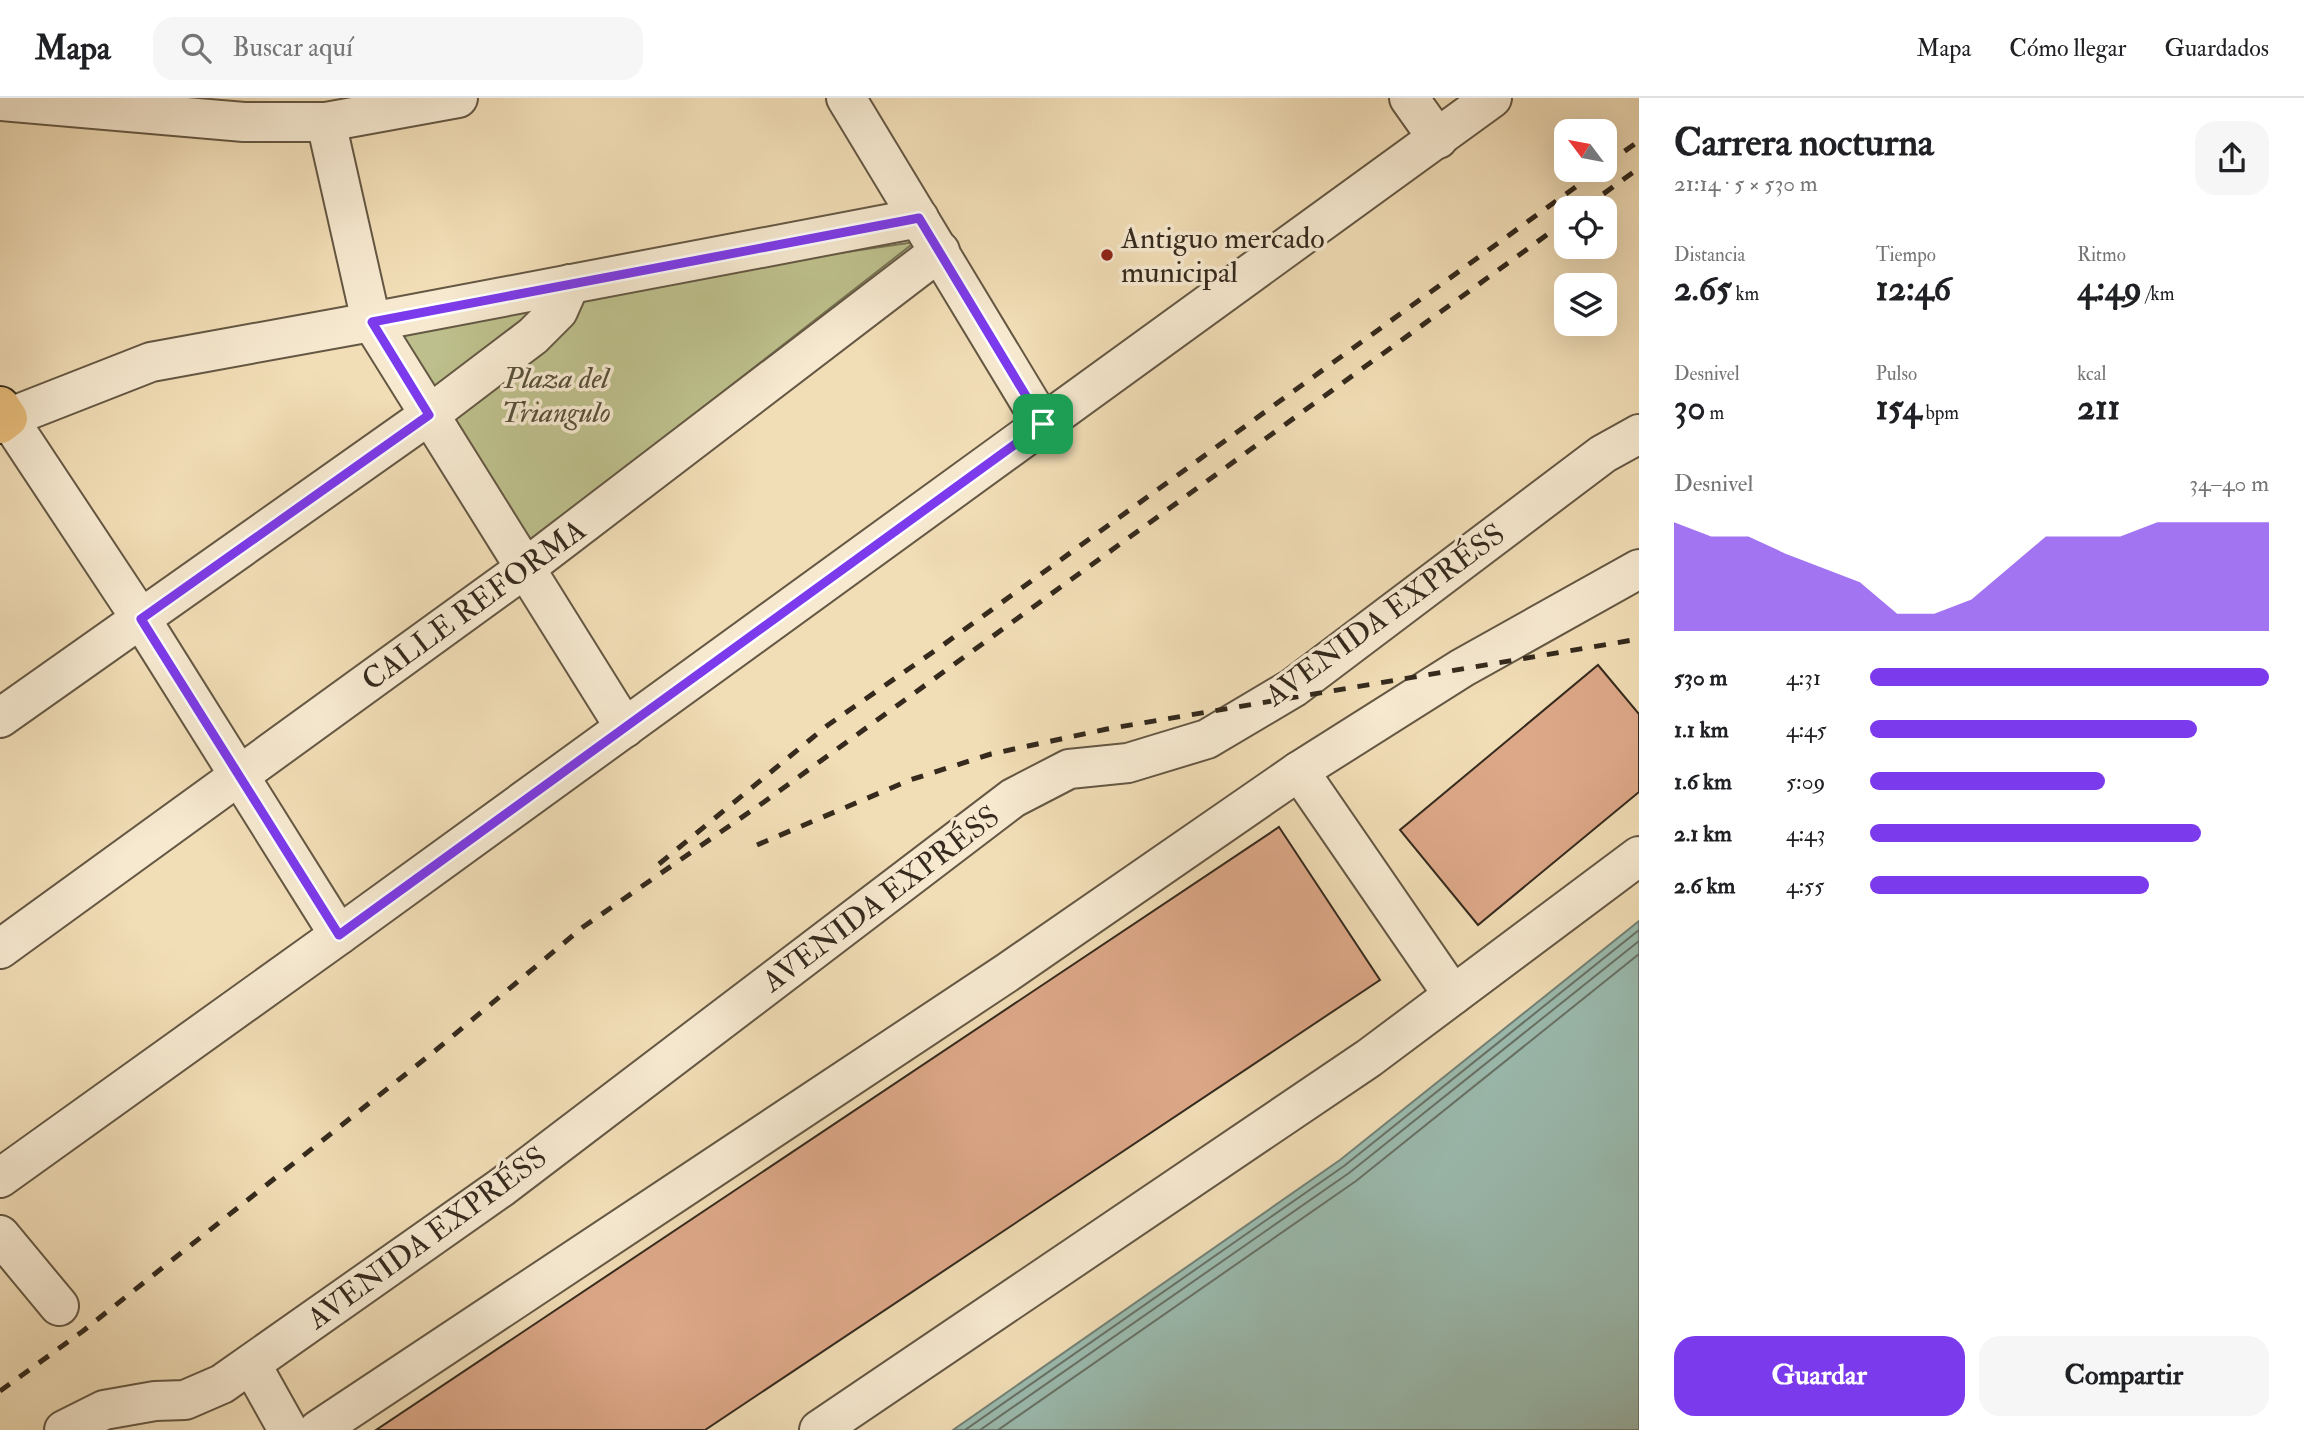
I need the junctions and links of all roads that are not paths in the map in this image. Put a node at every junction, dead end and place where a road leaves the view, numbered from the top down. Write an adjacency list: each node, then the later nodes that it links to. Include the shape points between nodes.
1 (458, 98): 6 (street)
2 (846, 98): 8 (street)
3 (1409, 98): 7 (street)
4 (1492, 98): 7 (street)
5 (0, 101): 6 (street, via 244,122)
6 (326, 122): 11 (street)
7 (1438, 139): 15 (street)
8 (919, 218): 9 (street); 10 (street)
9 (940, 251): 15 (street); 18 (street, CALLE REFORMA)
10 (570, 284): 11 (street); 13 (street, via 558,310 533,336)
11 (372, 322): 13 (street); 14 (street, via 151,362)
12 (1639, 404): 17 (street, AVENIDA EXPRÉSS)
13 (429, 415): 18 (street); 20 (street)
14 (3, 416): 20 (street)
15 (1043, 424): 22 (street)
16 (1639, 434): 17 (street, AVENIDA EXPRÉSS)
17 (1603, 454): 32 (street, AVENIDA EXPRÉSS, via 1293,688 1207,739 1128,763 1069,769 1013,798 502,1187)
18 (524, 569): 22 (street); 24 (street, CALLE REFORMA)
19 (1639, 569): 23 (street, via 1462,668)
20 (141, 619): 21 (street); 24 (street)
21 (0, 718)
22 (625, 728): 26 (street)
23 (1299, 771): 28 (street); 35 (street, via 1008,972)
24 (239, 777): 26 (street); 27 (street, CALLE REFORMA)
25 (1639, 856): 28 (street)
26 (339, 935): 29 (street)
27 (0, 949)
28 (1453, 995): 36 (street, via 1369,1058)
29 (0, 1178)
30 (0, 1235): 31 (street)
31 (59, 1306)
32 (251, 1364): 33 (street, AVENIDA EXPRÉSS, via 186,1400 103,1410); 34 (street)
33 (64, 1430)
34 (288, 1430)
35 (318, 1430)
36 (819, 1430)

